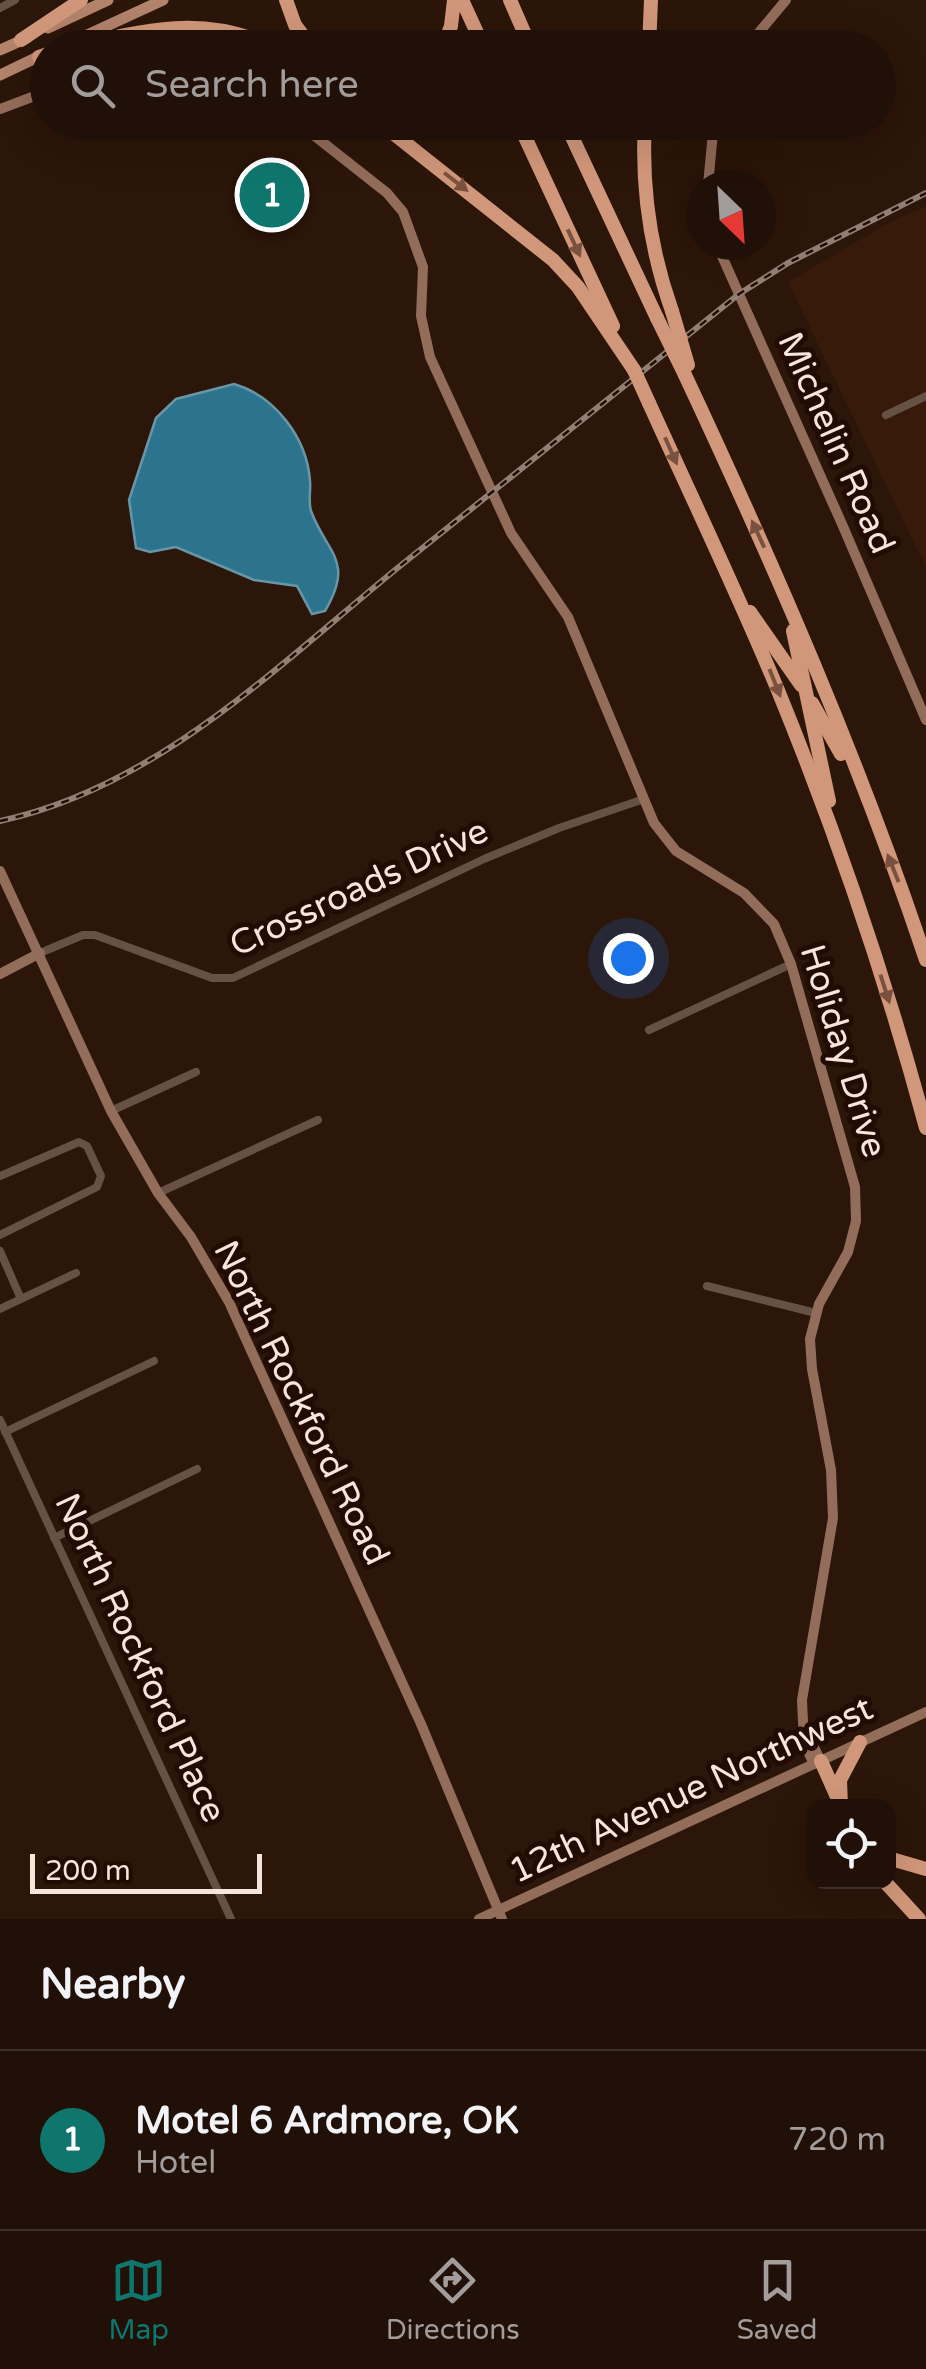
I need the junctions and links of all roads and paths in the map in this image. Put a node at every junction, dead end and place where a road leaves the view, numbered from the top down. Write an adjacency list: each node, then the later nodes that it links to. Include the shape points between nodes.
1 (15, 0): 10 (street)
2 (81, 0): 11 (highway)
3 (108, 0): 12 (main road)
4 (162, 0): 13 (main road)
5 (286, 0): 16 (highway)
6 (458, 0): 17 (highway); 18 (highway)
7 (510, 0): 19 (highway)
8 (651, 0): 20 (highway)
9 (786, 0): 21 (street)
10 (0, 8)
11 (36, 30)
12 (43, 30)
13 (98, 30)
14 (141, 30): 15 (highway)
15 (230, 30)
16 (299, 30)
17 (450, 30)
18 (474, 30)
19 (524, 30)
20 (650, 30)
21 (761, 30)
22 (30, 34): 24 (highway)
23 (30, 36): 24 (main road)
24 (21, 40): 25 (main road)
25 (0, 50)
26 (30, 61): 27 (main road)
27 (0, 74)
28 (30, 98): 29 (street)
29 (0, 109)
30 (320, 140): 46 (street, Holiday Drive, via 403,212 423,267 421,316 430,357 511,533 568,617)
31 (402, 140): 39 (highway, one-way to 39, via 553,260)
32 (526, 140): 39 (highway, one-way to 39)
33 (574, 140): 38 (highway)
34 (644, 140): 38 (highway, via 647,220)
35 (712, 140): 36 (street)
36 (709, 170)
37 (724, 260): 45 (street, Michelin Road)
38 (664, 314): 42 (highway, one-way to 38, bridge)
39 (621, 349): 43 (highway, one-way to 43, bridge)
40 (926, 396): 41 (street)
41 (886, 415)
42 (782, 587): 44 (highway); 47 (highway)
43 (737, 595): 44 (highway); 49 (highway, one-way to 49)
44 (806, 694): 47 (highway); 49 (highway)
45 (926, 720)
46 (644, 799): 50 (street, Crossroads Drive, via 501,852 233,978 212,978 95,934); 52 (street, Holiday Drive, via 676,851 762,910)
47 (880, 836): 51 (highway, one-way to 47)
48 (0, 870): 50 (street, North Rockford Road)
49 (848, 871): 58 (highway, one-way to 58)
50 (40, 953): 53 (street); 56 (street, North Rockford Road)
51 (926, 960)
52 (791, 964): 54 (street); 67 (street, Holiday Drive, via 857,1204 848,1252)
53 (0, 974)
54 (649, 1030)
55 (196, 1072): 56 (street)
56 (111, 1111): 60 (street, North Rockford Road)
57 (318, 1120): 60 (street)
58 (926, 1128)
59 (0, 1176): 61 (street, via 79,1142 101,1176 98,1187)
60 (158, 1193): 82 (street, North Rockford Road, via 228,1302 422,1724)
61 (0, 1235)
62 (0, 1251): 65 (street)
63 (76, 1272): 65 (street)
64 (706, 1286): 67 (street)
65 (21, 1299): 66 (street)
66 (0, 1309)
67 (816, 1312): 75 (street, Holiday Drive, via 810,1352 833,1518 802,1700 804,1743)
68 (154, 1360): 70 (street)
69 (0, 1420): 70 (street, North Rockford Place)
70 (5, 1432): 72 (street, North Rockford Place)
71 (197, 1469): 72 (street)
72 (54, 1538): 83 (street, North Rockford Place)
73 (926, 1712): 74 (street, 12th Avenue Northwest)
74 (860, 1742): 75 (street, 12th Avenue Northwest); 78 (highway, via 840,1780)
75 (817, 1763): 76 (highway); 77 (highway); 82 (street, 12th Avenue Northwest)
76 (830, 1799)
77 (837, 1799)
78 (841, 1799)
79 (896, 1860): 80 (highway)
80 (926, 1869)
81 (891, 1889): 85 (highway)
82 (500, 1915): 84 (street, 12th Avenue Northwest)
83 (231, 1919)
84 (479, 1919)
85 (919, 1919)

